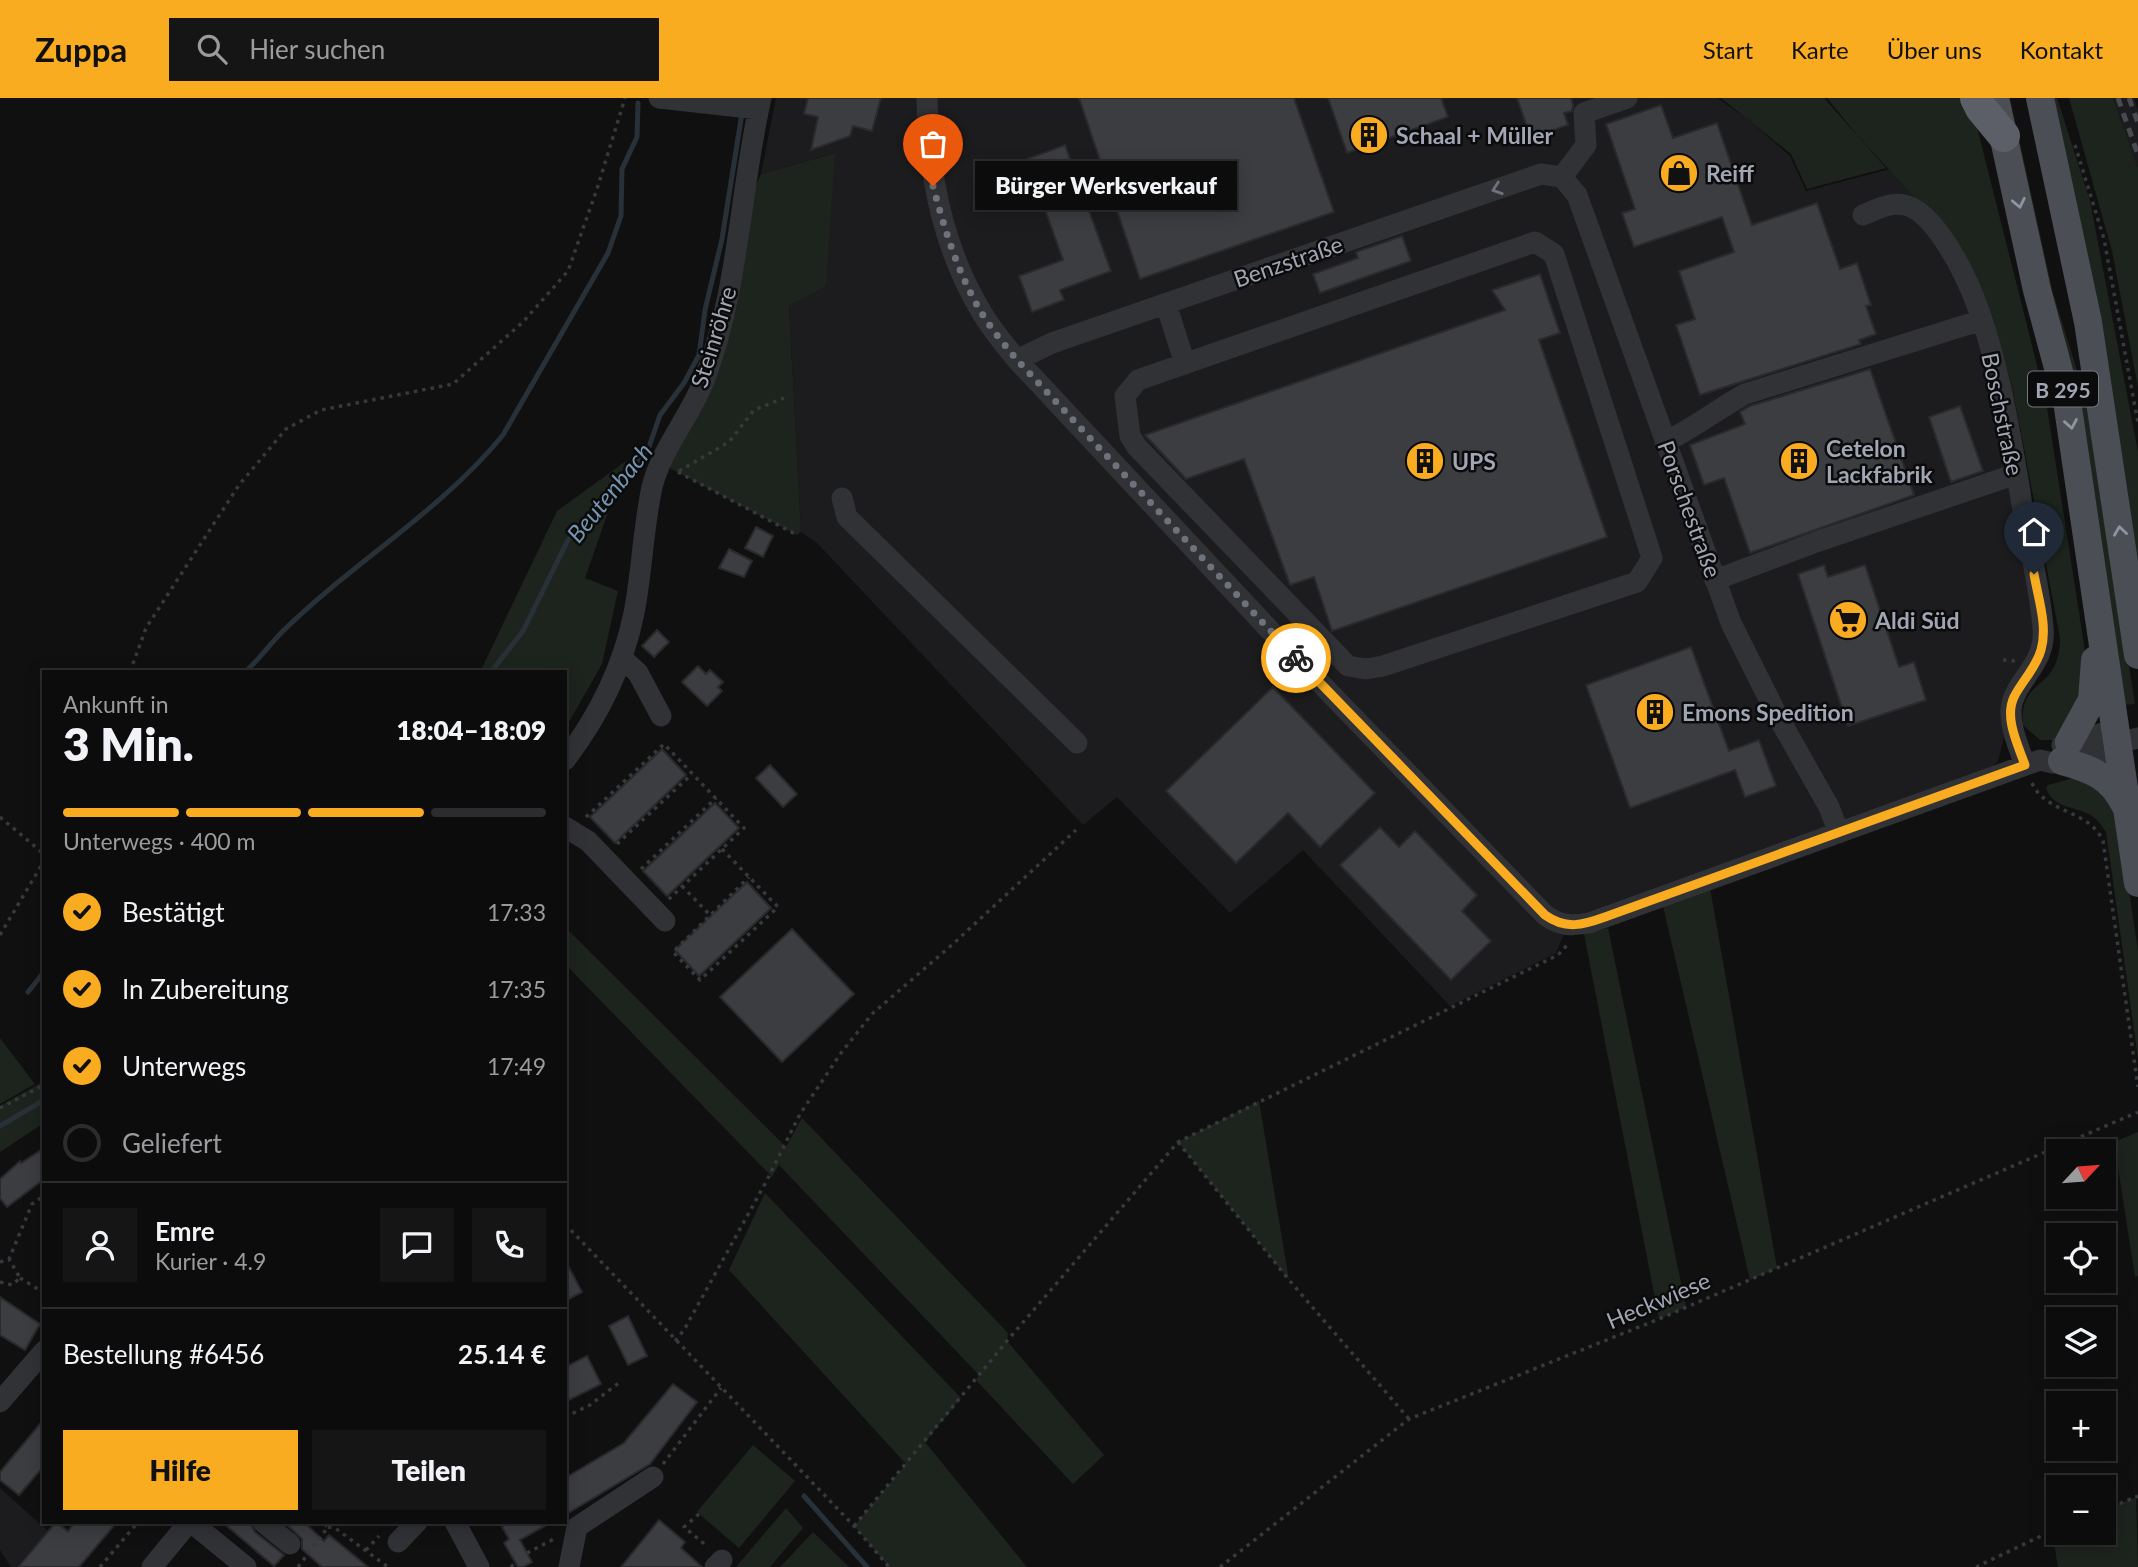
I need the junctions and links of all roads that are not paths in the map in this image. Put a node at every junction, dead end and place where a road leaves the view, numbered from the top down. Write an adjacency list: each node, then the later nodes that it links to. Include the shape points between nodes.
1 (659, 98): 7 (street)
2 (927, 98): 13 (street, via 932,175 944,228 983,315)
3 (1627, 98): 9 (street, via 1584,113 1586,145)
4 (1976, 98): 8 (highway)
5 (1995, 98): 8 (main road, B 295)
6 (2040, 98): 20 (main road, B 295, one-way to 6, via 2088,322)
7 (749, 106): 21 (street, Steinröhre, via 722,320 705,379 669,468 653,485)
8 (2004, 136): 19 (main road, B 295, one-way to 19, via 2037,290 2067,401)
9 (1562, 177): 11 (street, Benzstraße, one-way to 11, via 1541,174); 15 (street, Porschestraße, via 1577,195)
10 (1863, 215): 12 (street, Boschstraße, via 1905,205 1928,221 1961,270)
11 (1166, 303): 13 (street, Benzstraße); 14 (street)
12 (1982, 320): 15 (street, via 1745,394); 16 (street, Boschstraße)
13 (1017, 360): 29 (street, via 1295,657 1557,924 1573,926)
14 (1185, 363): 14 (street, via 1535,242 1554,254 1652,558 1637,582 1383,666 1348,666 1130,436 1125,396 1132,386)
15 (1665, 442): 18 (street, Porschestraße)
16 (2018, 484): 18 (street, via 1819,541); 26 (street, Boschstraße, via 2044,628 2041,652 2011,707 2015,736)
17 (842, 498): 24 (street, via 847,517)
18 (1715, 580): 29 (street, Porschestraße, via 1731,623)
19 (2103, 646): 23 (main road, B 295); 26 (main road, via 2095,657 2092,700)
20 (2138, 655)
21 (623, 659): 22 (street, via 638,673); 25 (street, Steinröhre)
22 (661, 716)
23 (2128, 741): 26 (street, via 2109,751); 27 (main road, B 295)
24 (1077, 743)
25 (567, 757)
26 (2049, 757): 27 (main road, via 2106,778); 29 (street, via 1939,791)
27 (2127, 811): 30 (main road, B 295)
28 (567, 828): 31 (street, via 587,841)
29 (1839, 833)
30 (2138, 883)
31 (661, 916)
32 (42, 1353): 33 (street)
33 (0, 1402)
34 (653, 1477): 45 (street, via 577,1527)
35 (188, 1524): 42 (street)
36 (192, 1524): 43 (street)
37 (265, 1524): 41 (street)
38 (414, 1524): 40 (street)
39 (456, 1524): 44 (street)
40 (398, 1542)
41 (290, 1544)
42 (152, 1567)
43 (246, 1567)
44 (479, 1567)
45 (569, 1567)

